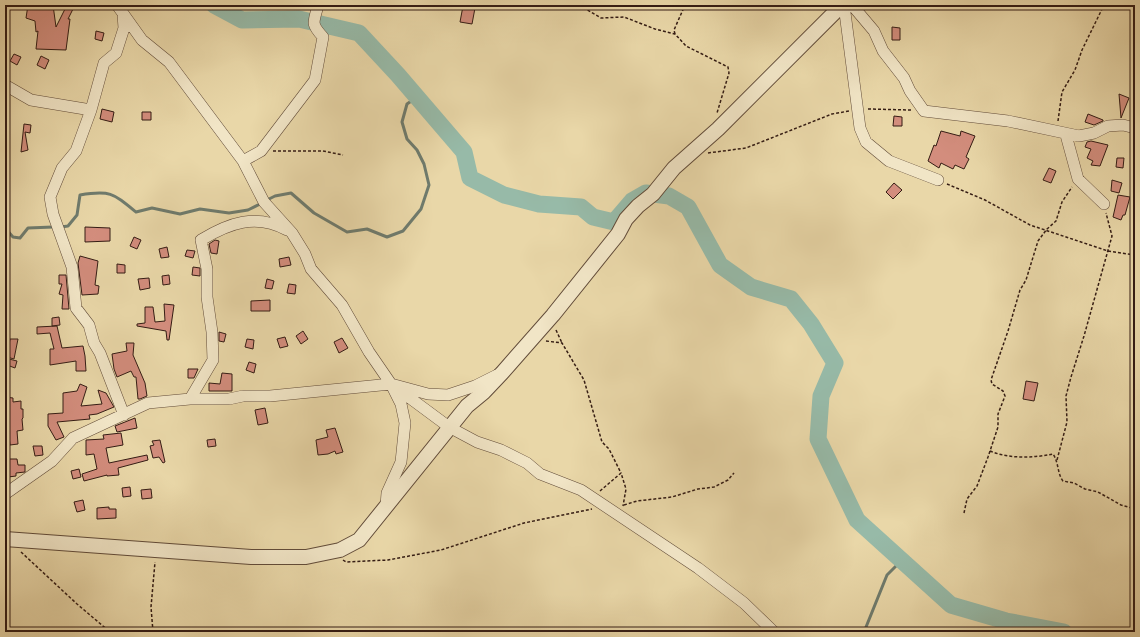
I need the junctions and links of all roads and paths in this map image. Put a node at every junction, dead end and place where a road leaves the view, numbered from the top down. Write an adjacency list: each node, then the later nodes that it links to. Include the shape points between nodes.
1 (320, 5): 16 (street, via 313,22 313,27 322,37 315,80)
2 (579, 5): 8 (path, via 601,18 624,17 655,30)
3 (685, 5): 8 (path, via 674,30)
4 (843, 5): 11 (street); 13 (street)
5 (852, 5): 12 (street, via 874,31 884,51)
6 (1104, 5): 15 (path, via 1075,70 1062,92 1058,116)
7 (120, 9): 10 (street, via 124,28 116,53 104,63); 19 (street, via 142,40 169,62)
8 (675, 34): 13 (path, via 686,46 728,67 729,73 718,108)
9 (5, 85): 10 (street, via 31,100)
10 (91, 110): 31 (street, via 76,151 62,168 50,197 64,250 72,267 76,308 89,325)
11 (858, 110): 12 (path); 17 (path, via 832,114 746,148); 21 (street, via 860,128 866,142 889,161)
12 (924, 111): 15 (street, via 1008,122)
13 (718, 128): 17 (street)
14 (1135, 128): 15 (street, via 1108,126 1094,133 1079,136)
15 (1063, 134): 20 (street)
16 (261, 151): 18 (path, via 323,151); 19 (street)
17 (690, 155): 27 (street, via 638,206)
18 (343, 156)
19 (243, 161): 24 (street, via 264,202)
20 (1078, 179): 22 (street); 23 (path, via 1062,202 1056,221)
21 (938, 180): 23 (path, via 985,200 1030,225)
22 (1104, 204): 25 (path, via 1112,236)
23 (1046, 229): 25 (path); 33 (path, via 1038,241 1026,280 1020,290 991,380 1005,396 998,414 998,427)
24 (292, 233): 29 (street, via 311,269 342,305); 30 (street, via 276,224 243,221 220,228 201,240 208,269 207,297 212,332 212,360)
25 (1108, 250): 26 (path); 34 (path, via 1066,396 1067,422)
26 (1135, 255)
27 (531, 339): 28 (street); 35 (path, via 562,342 584,380 602,442 609,449)
28 (502, 373): 29 (street, via 448,395 428,394); 32 (street, via 467,406)
29 (391, 384): 30 (street, via 270,396 243,396 229,400); 32 (street); 39 (street, via 402,404 405,423 401,462 386,493)
30 (190, 399): 31 (street, via 148,403)
31 (124, 415): 37 (street, via 73,438 52,461)
32 (449, 428): 38 (street, via 501,450 527,463 540,474 581,490); 39 (street)
33 (990, 451): 34 (path, via 998,455 1016,457 1053,454); 43 (path, via 977,486 967,499)
34 (1057, 460): 42 (path, via 1063,481 1098,492)
35 (621, 473): 38 (path); 40 (path, via 626,489)
36 (734, 473): 40 (path, via 728,480 714,487 637,501)
37 (5, 494)
38 (593, 498): 41 (street)
39 (386, 506): 46 (street, via 359,540)
40 (623, 506): 41 (path)
41 (609, 509): 46 (path, via 596,508 524,523 441,550 388,560 346,562); 49 (street, via 698,568 738,598)
42 (1135, 510)
43 (964, 513)
44 (6, 538): 45 (street); 47 (path)
45 (156, 550): 46 (street, via 251,557); 48 (path, via 151,607)
46 (330, 553)
47 (110, 632)
48 (153, 632)
49 (774, 632)

